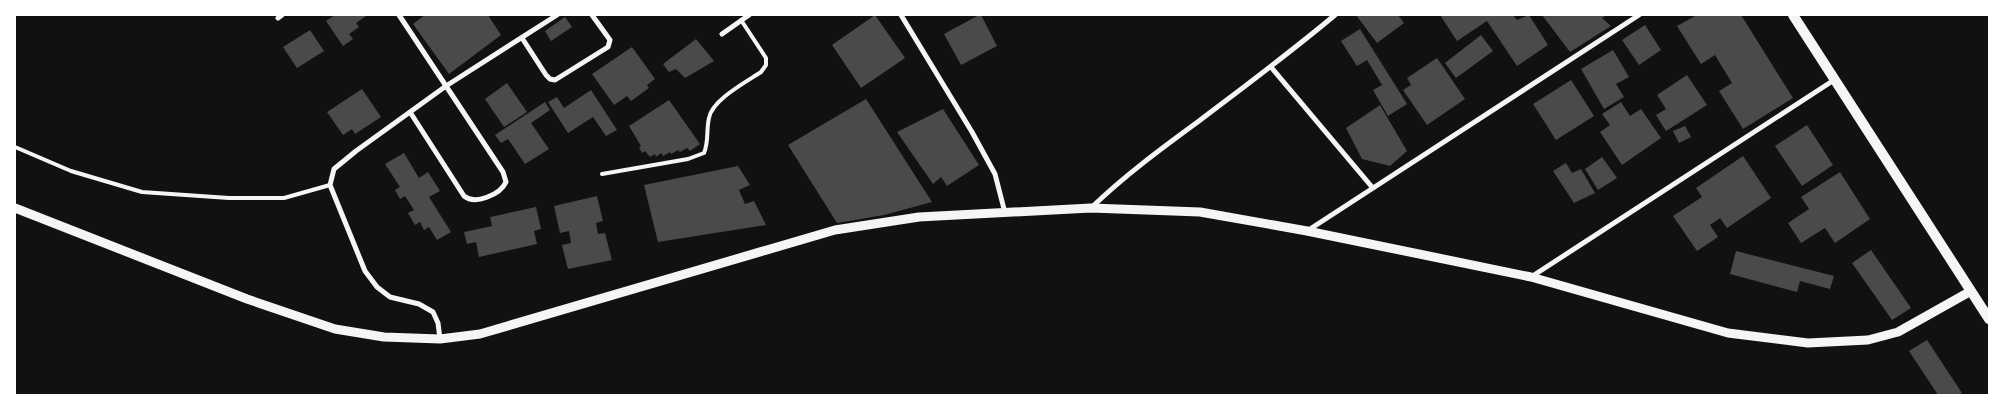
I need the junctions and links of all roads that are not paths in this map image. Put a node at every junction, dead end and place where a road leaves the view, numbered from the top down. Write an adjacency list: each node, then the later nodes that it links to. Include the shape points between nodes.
1 (399, 15): 14 (street)
2 (557, 15): 11 (street)
3 (592, 15): 11 (street, via 610,40 608,47 556,80 546,75)
4 (749, 15): 9 (street)
5 (902, 15): 22 (street, via 995,174)
6 (1335, 15): 12 (street)
7 (1639, 15): 19 (street)
8 (1793, 15): 13 (main road)
9 (741, 20): 10 (street); 17 (lane, via 766,58 766,65 711,110 704,153 688,159)
10 (722, 34)
11 (522, 38): 14 (street)
12 (1271, 67): 19 (street); 21 (street, via 1155,153)
13 (1834, 80): 24 (street); 25 (main road)
14 (446, 86): 15 (street); 15 (street, via 506,177 504,188 475,201 464,196)
15 (410, 112): 18 (street, via 334,169)
16 (15, 147): 18 (lane, via 71,171 142,192 284,198)
17 (602, 174)
18 (330, 185): 27 (street, via 365,271 390,297 419,304 433,312)
19 (1372, 187): 23 (street)
20 (15, 208): 27 (street, via 247,299 335,329 384,337)
21 (1091, 208): 22 (street); 23 (street, via 1200,212)
22 (1005, 212): 27 (street, via 918,217 835,230 480,334)
23 (1307, 231): 24 (street)
24 (1531, 277): 25 (street, via 1728,333 1808,343 1868,340 1898,332)
25 (1971, 291): 26 (main road)
26 (1989, 319)
27 (440, 340)

